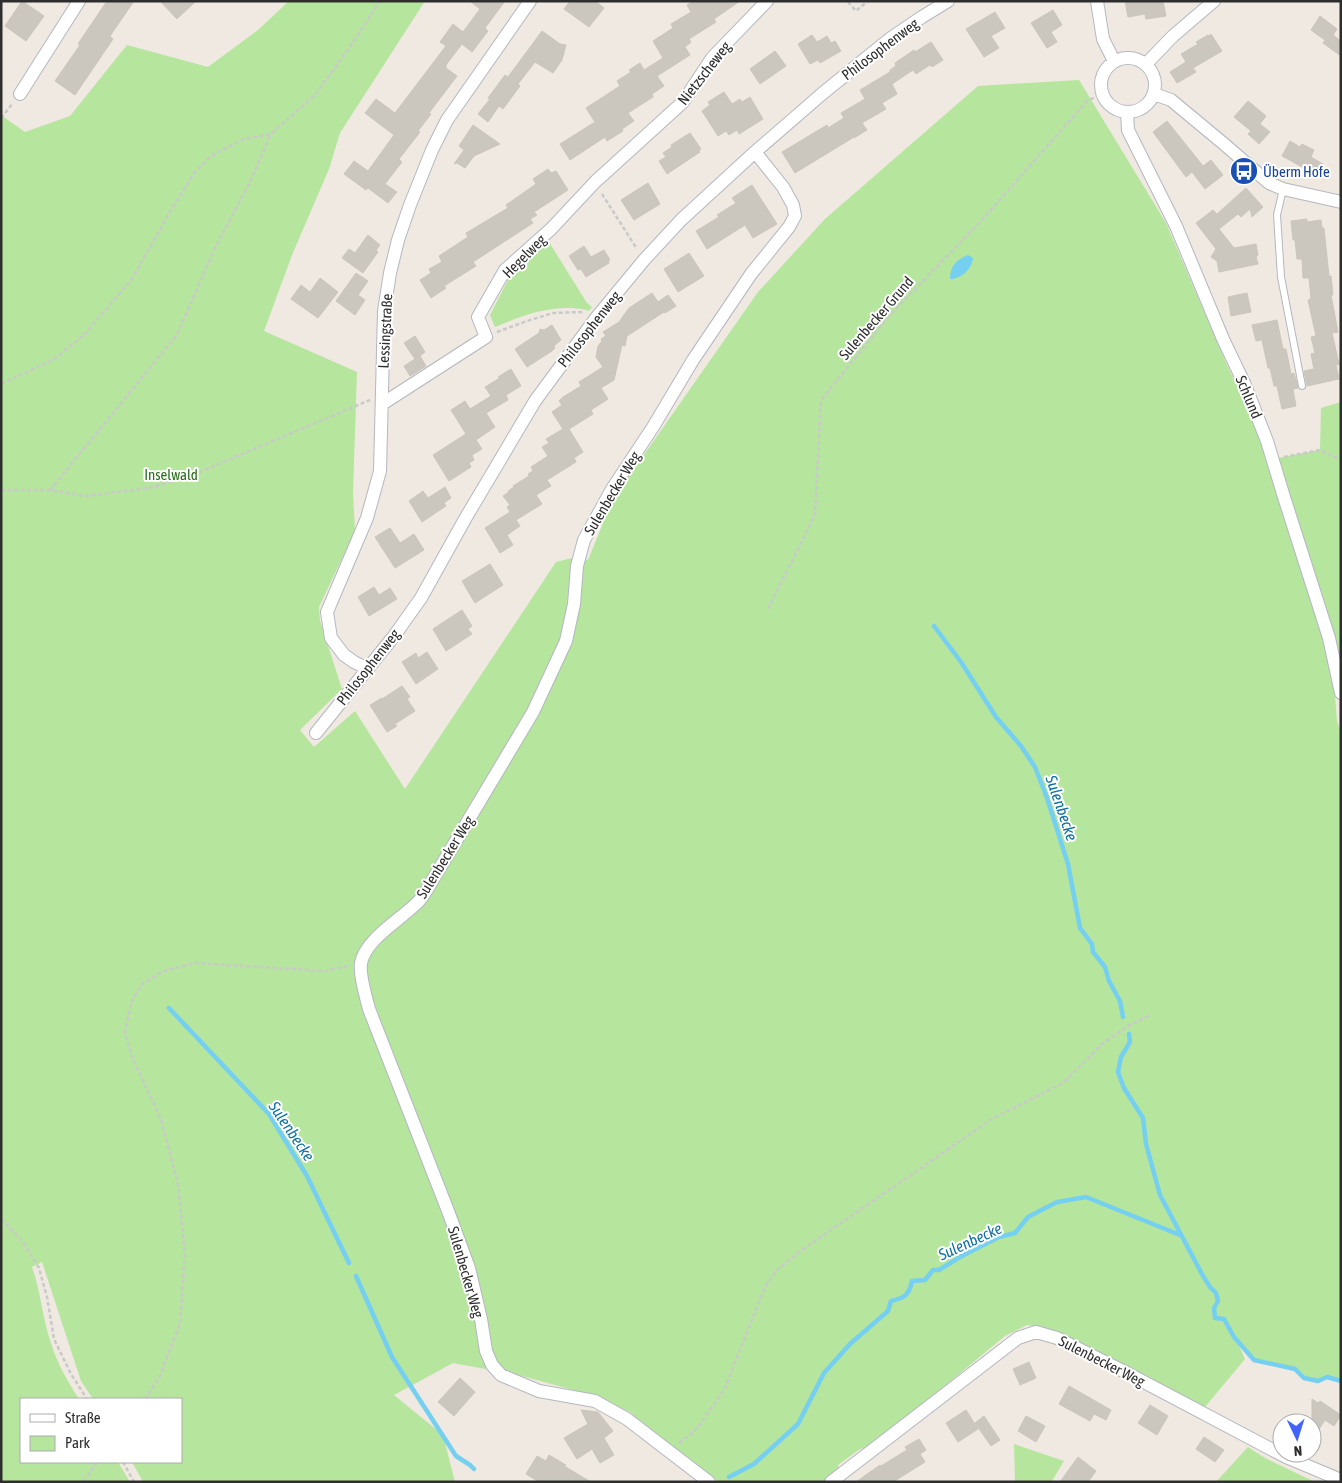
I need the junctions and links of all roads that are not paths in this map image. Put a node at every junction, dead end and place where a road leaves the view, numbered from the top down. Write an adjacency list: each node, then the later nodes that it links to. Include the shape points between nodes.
1 (79, 1): 9 (street)
2 (530, 1): 17 (street, Lessingstraße, via 447,120 410,205 396,248 384,311)
3 (767, 1): 13 (street, Nietzscheweg, via 712,58 683,102)
4 (948, 1): 12 (street, Philosophenweg, via 891,38)
5 (1097, 1): 7 (street, via 1103,39)
6 (1214, 1): 8 (street)
7 (1114, 61): 8 (street, via 1136,59); 11 (street, via 1105,69 1100,90 1104,100 1114,109)
8 (1146, 64): 10 (street, via 1156,83)
9 (20, 94)
10 (1154, 94): 11 (street, via 1148,104); 14 (street, via 1170,100 1269,183)
11 (1127, 113): 19 (street, Schlund, via 1128,130 1176,226 1267,441 1330,638)
12 (755, 152): 18 (street, Philosophenweg, via 681,220 596,318 535,400 421,598); 22 (street, Sulenbecker Weg, via 783,187 795,216 693,360 584,540 566,641 533,712 420,900 379,936 367,949 361,963 369,1009 469,1268 486,1351 492,1365 501,1375 539,1391 594,1401 627,1419)
13 (594, 182): 17 (street, Hegelweg, via 551,229 505,270 478,317 486,337)
14 (1282, 189): 15 (street); 16 (lane, via 1277,215 1281,277)
15 (1341, 202)
16 (1302, 386)
17 (382, 399): 18 (street, Lessingstraße, via 380,471 367,518 327,612 331,638 344,655)
18 (368, 669): 20 (street, Philosophenweg)
19 (1341, 692)
20 (316, 733)
21 (1341, 1480): 23 (street, Sulenbecker Weg, via 1286,1458 1125,1372 1057,1338 1036,1332 1018,1338)
22 (709, 1482)
23 (831, 1482)

